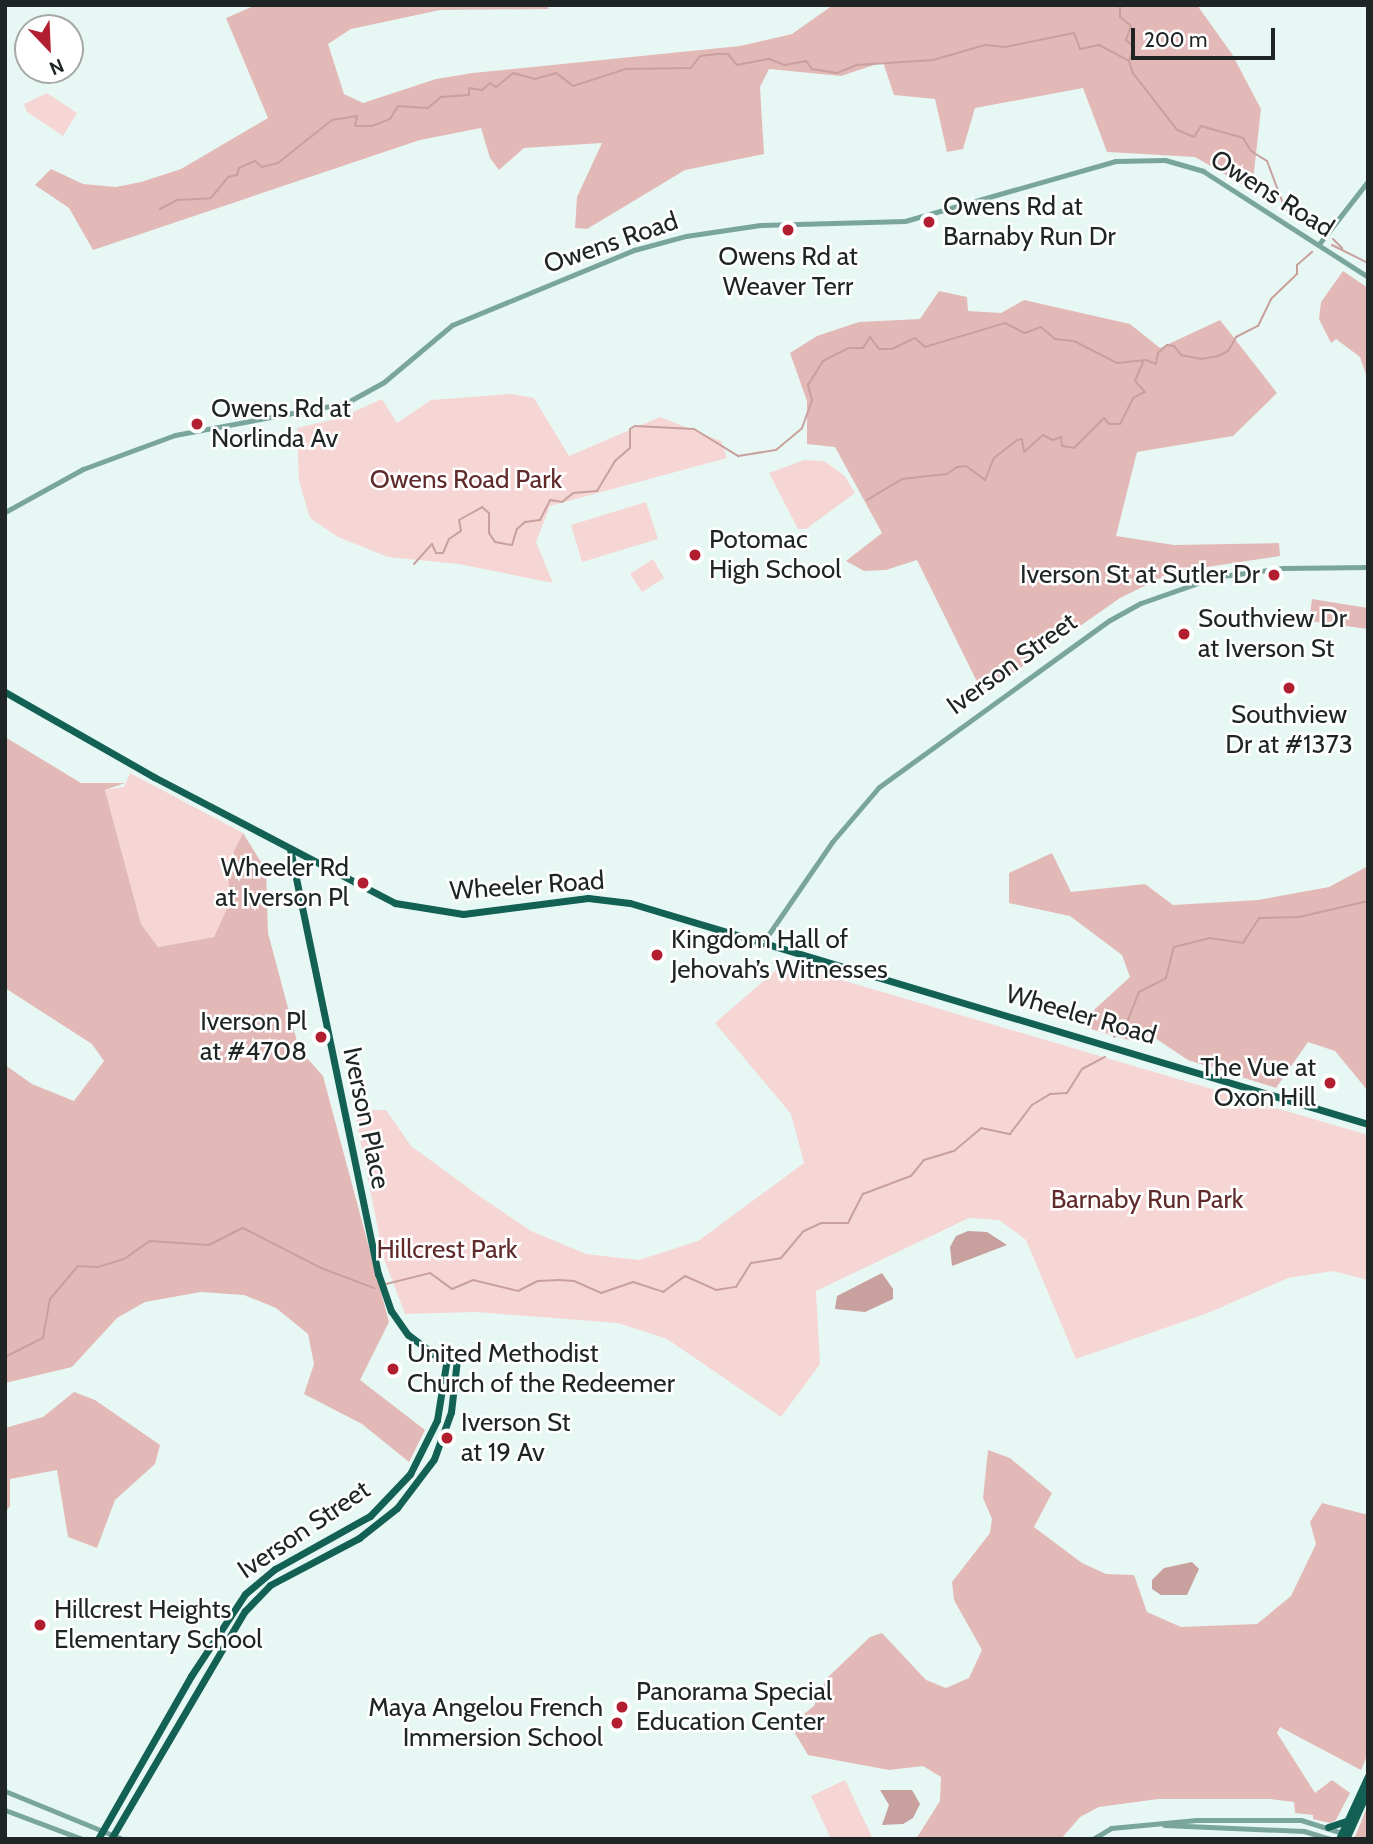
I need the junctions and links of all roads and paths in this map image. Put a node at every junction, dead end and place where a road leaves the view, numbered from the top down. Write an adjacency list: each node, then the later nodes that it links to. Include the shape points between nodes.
1 (1368, 181): 2 (street)
2 (1319, 243): 3 (street, Owens Road); 4 (street, Owens Road, via 1202,171 1165,160 1136,158 905,220 760,225 686,236 617,256 452,325 384,382 346,403 175,435 83,468)
3 (1368, 277)
4 (5, 512)
5 (1368, 567): 8 (street, Iverson Street, via 1283,568 1215,577 1141,603 1110,620 879,787 832,842)
6 (5, 692): 7 (main road, Wheeler Road)
7 (290, 849): 8 (main road, Wheeler Road, via 395,903 434,912 477,914 598,899 647,907); 10 (main road, Iverson Place, via 378,1274 401,1328 426,1350)
8 (764, 941): 9 (main road, Wheeler Road)
9 (1368, 1124)
10 (447, 1358): 11 (main road, Iverson Place); 19 (main road, Iverson Street, via 437,1420 410,1475 370,1517 275,1569 244,1594)
11 (457, 1359): 21 (main road, Iverson Street, via 448,1424 418,1483 379,1525 282,1578 255,1598)
12 (1368, 1776): 16 (main road)
13 (1368, 1790): 20 (main road)
14 (5, 1791): 19 (street)
15 (5, 1810): 22 (street)
16 (1346, 1821): 18 (main road); 20 (main road)
17 (1162, 1824): 18 (street, via 1274,1820); 25 (street, via 1111,1828); 26 (street, via 1304,1830)
18 (1328, 1827): 20 (street)
19 (102, 1830): 21 (street); 23 (main road, Iverson Street)
20 (1344, 1836)
21 (112, 1837): 24 (street)
22 (82, 1839)
23 (98, 1839)
24 (122, 1839)
25 (1093, 1839)
26 (1330, 1839)

